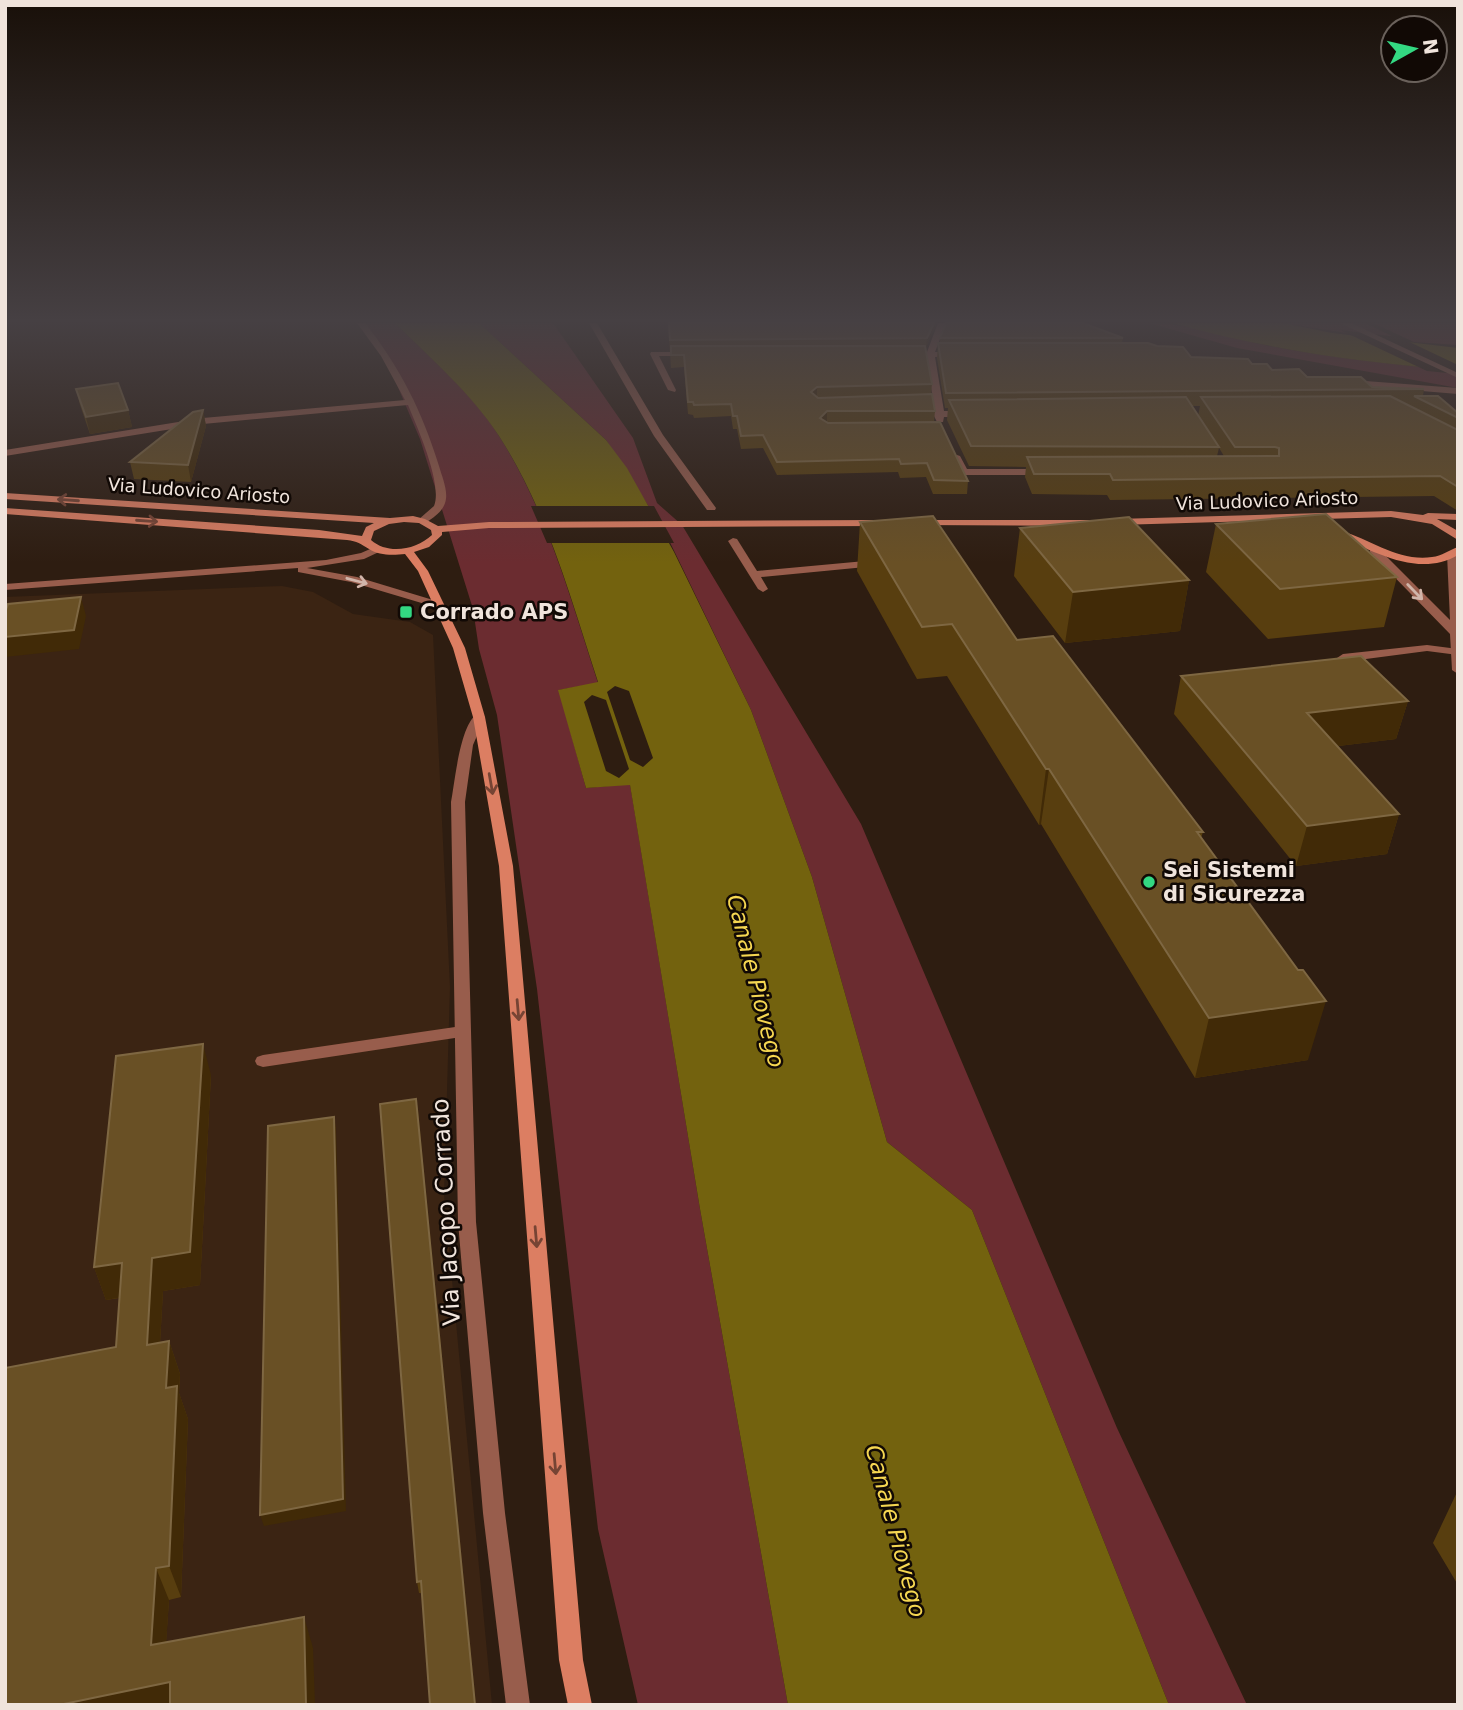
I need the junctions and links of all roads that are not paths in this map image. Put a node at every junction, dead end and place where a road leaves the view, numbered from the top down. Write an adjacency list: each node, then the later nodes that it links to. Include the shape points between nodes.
1 (412, 402): 17 (street, via 441,500)
2 (403, 403): 9 (street, via 203,421)
3 (640, 403): 12 (street)
4 (939, 403): 5 (street)
5 (937, 414): 6 (street); 7 (street, via 943,429)
6 (979, 414)
7 (930, 429)
8 (953, 450): 10 (street, via 964,472)
9 (5, 453)
10 (1061, 472)
11 (5, 496): 18 (main road, Via Ludovico Ariosto, one-way to 11)
12 (712, 508)
13 (5, 511): 28 (main road, Via Ludovico Ariosto, one-way to 28, via 319,533)
14 (1373, 515): 15 (main road, Via Ludovico Ariosto); 19 (main road, Via Ludovico Ariosto); 30 (main road, Via Ludovico Ariosto, via 1354,525 1352,531)
15 (1414, 516): 16 (main road, Via Ludovico Ariosto); 27 (main road, Via Ludovico Ariosto, via 1440,524)
16 (1458, 517)
17 (424, 520): 18 (main road, Via Ludovico Ariosto); 25 (main road)
18 (391, 521): 28 (main road, via 370,529)
19 (1162, 522): 23 (main road, Via Ludovico Ariosto); 24 (main road, Via Ludovico Ariosto)
20 (897, 523): 25 (main road)
21 (910, 523): 22 (main road)
22 (1096, 523)
23 (1109, 523)
24 (1304, 528)
25 (436, 529): 32 (main road, via 432,542)
26 (1328, 530): 30 (main road, Via Ludovico Ariosto)
27 (1458, 537)
28 (365, 541): 31 (main road)
29 (733, 541): 36 (street)
30 (1370, 548): 33 (main road, Via Ludovico Ariosto, via 1416,559 1437,559); 40 (street, one-way to 40)
31 (377, 549): 32 (main road); 35 (street, via 352,559)
32 (408, 551): 39 (main road)
33 (1455, 552): 40 (street)
34 (884, 563): 36 (street)
35 (266, 568): 37 (street); 39 (street, one-way to 39, via 353,579)
36 (755, 574): 38 (street)
37 (5, 587)
38 (763, 589)
39 (439, 605): 44 (main road, via 459,648)
40 (1456, 633): 41 (street)
41 (1457, 652): 42 (street, via 1427,648); 43 (street)
42 (1326, 660)
43 (1458, 670)
44 (479, 717): 45 (street, Via Jacopo Corrado, via 467,745 458,802); 48 (main road, one-way to 48, via 506,866 571,1660)
45 (462, 1032): 46 (street); 47 (street, Via Jacopo Corrado, via 467,1222 494,1513)
46 (263, 1061)
47 (518, 1705)
48 (580, 1705)

